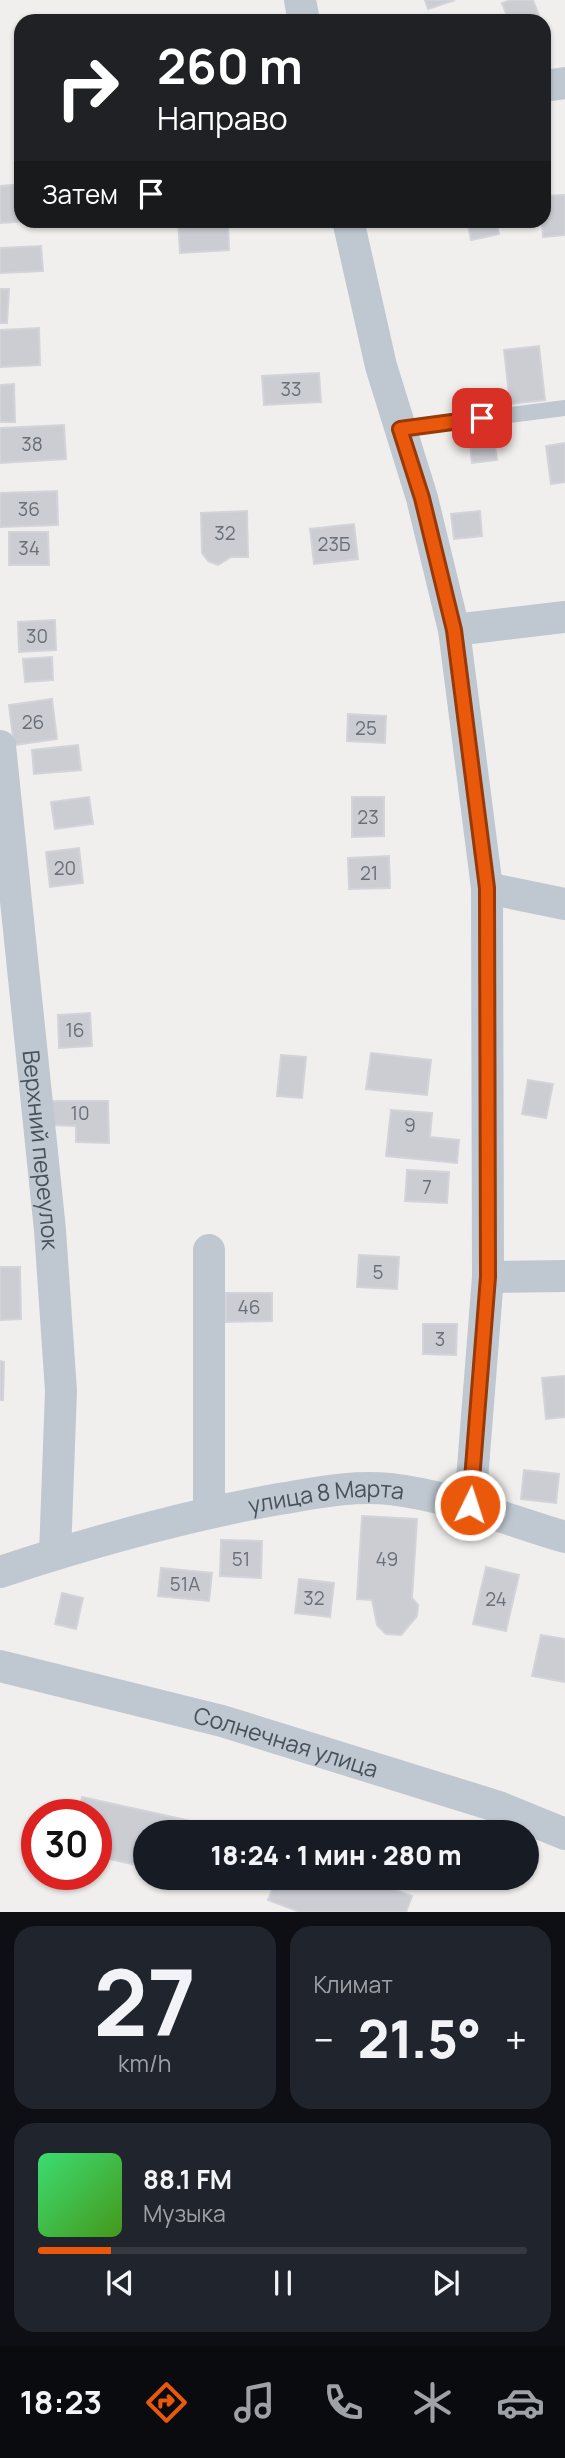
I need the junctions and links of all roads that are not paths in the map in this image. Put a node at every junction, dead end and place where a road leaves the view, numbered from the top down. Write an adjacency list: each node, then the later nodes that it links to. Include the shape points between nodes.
1 (350, 228): 3 (street)
2 (565, 408): 3 (lane)
3 (400, 429): 5 (street)
4 (565, 617): 5 (street)
5 (454, 630): 7 (street)
6 (0, 746): 15 (street, Верхний переулок, via 54,1283 61,1391)
7 (487, 888): 8 (street); 11 (street)
8 (565, 904)
9 (209, 1251): 13 (street)
10 (565, 1276): 11 (street)
11 (488, 1277): 12 (street)
12 (470, 1505): 13 (street, улица 8 Марта, via 391,1489 348,1487); 14 (street, улица 8 Марта)
13 (209, 1511): 15 (street, улица 8 Марта)
14 (565, 1537)
15 (55, 1554): 16 (street, улица 8 Марта)
16 (0, 1572)
17 (0, 1666): 18 (street, Солнечная улица, via 222,1721 499,1807)
18 (565, 1834)

